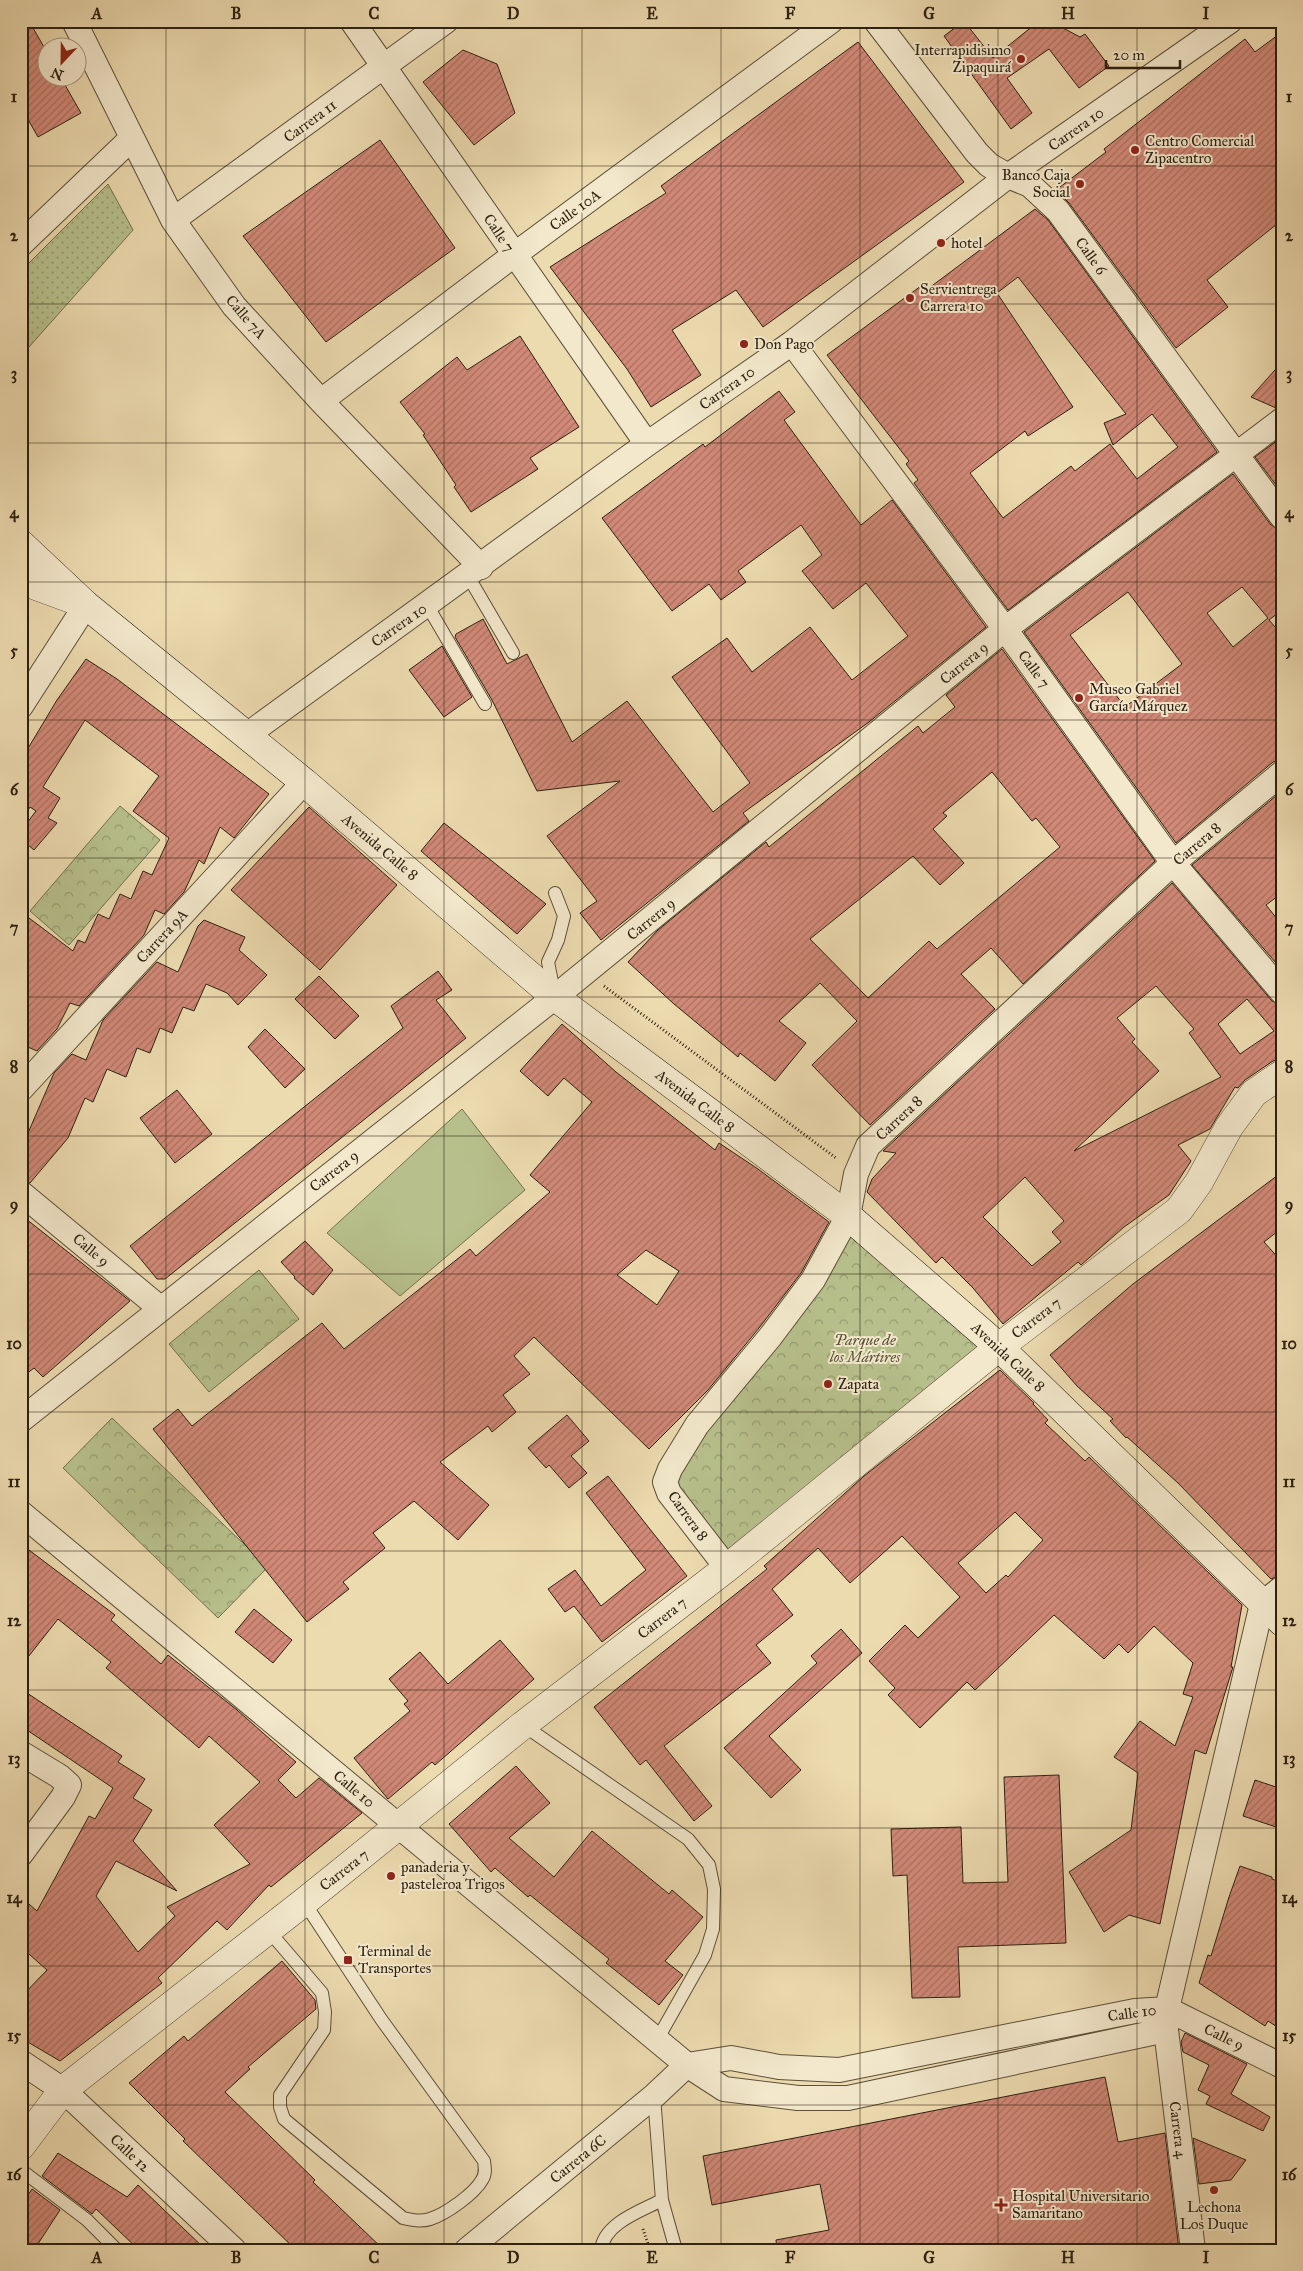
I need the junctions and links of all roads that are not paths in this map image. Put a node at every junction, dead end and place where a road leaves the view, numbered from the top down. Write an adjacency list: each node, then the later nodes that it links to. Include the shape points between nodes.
1 (74, 21): 8 (street, Calle 7A)
2 (352, 21): 7 (street, Calle 7)
3 (446, 21): 7 (street, Carrera 11)
4 (831, 21): 12 (street, Calle 10A)
5 (876, 21): 9 (street, Calle 6, via 977,153)
6 (1230, 21): 9 (street, Carrera 10)
7 (385, 67): 10 (street, Carrera 11); 12 (street, Calle 7)
8 (132, 138): 10 (street, Calle 7A); 11 (street)
9 (1008, 176): 13 (street, Carrera 10); 17 (street, Calle 6, via 1030,185 1058,211)
10 (173, 220): 14 (street, Calle 7A, via 234,306)
11 (21, 244)
12 (514, 254): 14 (street, Calle 10A); 16 (street, Calle 7)
13 (792, 342): 16 (street, Carrera 10); 24 (street, Calle 7)
14 (321, 401): 20 (street, Calle 7A)
15 (1282, 420): 17 (street, Carrera 9)
16 (647, 444): 20 (street, Carrera 10)
17 (1236, 455): 18 (street, Calle 6); 24 (street, Carrera 9)
18 (1282, 517)
19 (21, 544): 22 (main road, Avenida Calle 8)
20 (474, 571): 23 (street, Carrera 10); 25 (lane)
21 (21, 576): 22 (main road, Avenida Calle 8, via 36,586)
22 (86, 605): 27 (street); 28 (main road, Avenida Calle 8)
23 (427, 605): 26 (lane); 28 (street, Carrera 10)
24 (1005, 629): 31 (street, Calle 7); 34 (street, Carrera 9)
25 (513, 653)
26 (485, 704)
27 (21, 706)
28 (246, 734): 30 (main road, Avenida Calle 8)
29 (1282, 773): 31 (street, Carrera 8)
30 (304, 782): 34 (main road, Avenida Calle 8); 36 (street, Carrera 9A)
31 (1173, 863): 33 (street, Calle 7); 38 (street, Carrera 8, via 868,1146 856,1174)
32 (555, 893): 34 (lane, via 564,916 548,962)
33 (1282, 992)
34 (555, 997): 38 (main road, Avenida Calle 8); 39 (street, Carrera 9)
35 (1282, 1074): 40 (main road, Carrera 7, via 1254,1093 1229,1127 1199,1182 1179,1210)
36 (21, 1089)
37 (21, 1193): 39 (street, Calle 9)
38 (848, 1216): 40 (main road, Avenida Calle 8); 43 (street, Carrera 8, via 813,1280 697,1425 665,1482 669,1493)
39 (160, 1308): 41 (street, Carrera 9)
40 (999, 1347): 43 (main road, Carrera 7); 44 (main road, Avenida Calle 8)
41 (21, 1420)
42 (21, 1513): 48 (street, Calle 10)
43 (727, 1568): 46 (main road, Carrera 7)
44 (1272, 1596): 45 (main road, Avenida Calle 8); 52 (street, Calle 10)
45 (1282, 1622)
46 (523, 1725): 48 (main road, Carrera 7); 53 (lane, via 688,1839 709,1865 714,1889 713,1929 705,1955)
47 (21, 1753): 49 (street, via 69,1785)
48 (399, 1826): 50 (main road, Carrera 7); 53 (street, Calle 10)
49 (21, 1854)
50 (304, 1902): 51 (main road, Carrera 7); 51 (lane, via 381,2019 484,2161 486,2171 482,2181 456,2205 430,2219 416,2221 404,2218 284,2119 280,2095 324,2030 326,2012 322,1993)
51 (268, 1930): 57 (main road, Carrera 7)
52 (1166, 2020): 55 (street, Calle 10, via 1135,2010 839,2070 779,2067 731,2058); 55 (street, Calle 10, via 848,2098 798,2098 724,2089); 56 (street, Calle 9); 67 (street, Carrera 4)
53 (657, 2040): 55 (street, Calle 10)
54 (21, 2062): 57 (street, Calle 12)
55 (687, 2065): 58 (street, Carrera 6C)
56 (1282, 2066)
57 (63, 2090): 59 (main road, Carrera 7); 63 (street, Calle 12)
58 (654, 2096): 61 (lane); 64 (street, Carrera 6C)
59 (21, 2146)
60 (21, 2170): 62 (lane, via 87,2220)
61 (662, 2200): 65 (lane, via 619,2223 602,2241); 66 (lane)
62 (117, 2250)
63 (234, 2250)
64 (467, 2250)
65 (601, 2250)
66 (676, 2250)
67 (1193, 2250)

